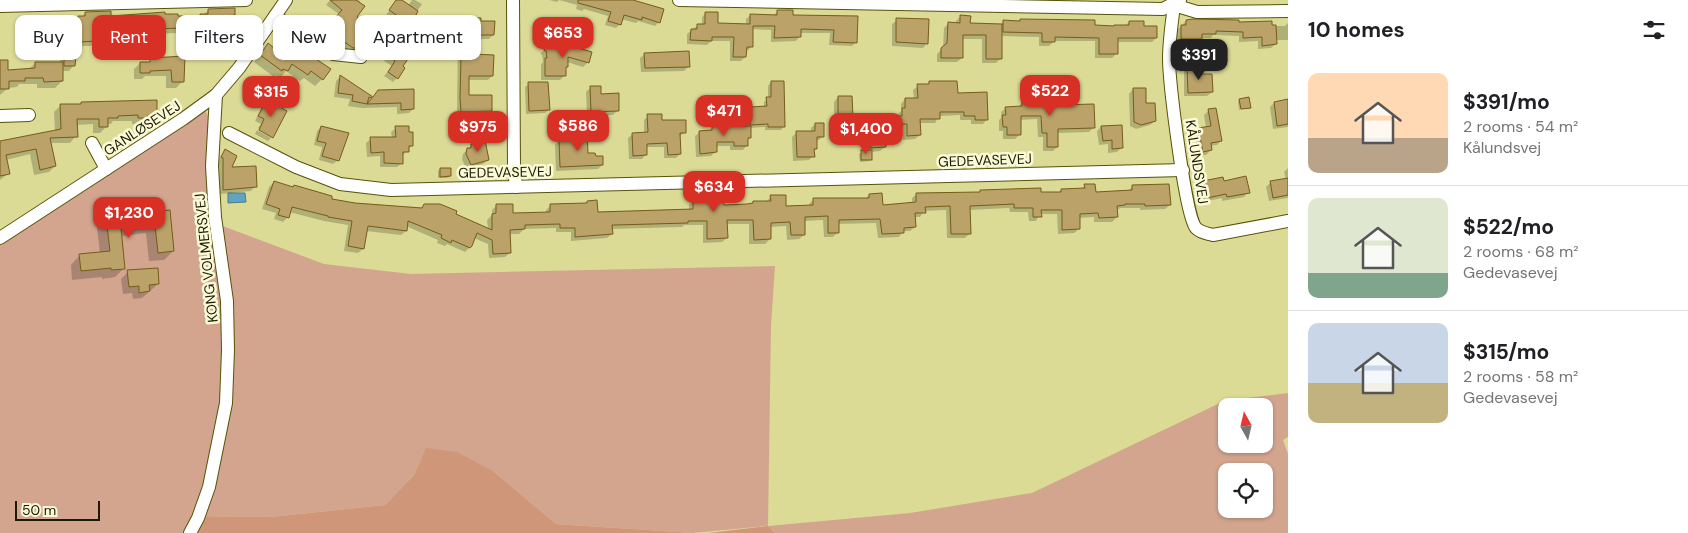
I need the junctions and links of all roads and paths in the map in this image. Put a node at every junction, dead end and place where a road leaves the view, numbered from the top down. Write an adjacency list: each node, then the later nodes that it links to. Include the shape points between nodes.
1 (246, 0): 6 (street)
2 (283, 0): 8 (street, GANLØSEVEJ)
3 (513, 0): 17 (street)
4 (679, 0): 5 (street, via 1163,9)
5 (1177, 2): 7 (street, via 1197,12); 16 (street, KÅLUNDSVEJ, via 1169,56 1170,85)
6 (0, 6)
7 (1288, 11)
8 (276, 15)
9 (273, 20): 10 (street, GANLØSEVEJ)
10 (216, 95): 15 (street, GANLØSEVEJ); 20 (street, KONG VOLMERSVEJ, via 212,166 215,218 227,301 226,403 209,487)
11 (29, 115): 12 (street)
12 (0, 116)
13 (229, 133): 17 (street, GEDEVASEVEJ, via 296,167 340,184 391,190)
14 (92, 143): 15 (street)
15 (106, 169): 19 (street, GANLØSEVEJ)
16 (1183, 170): 17 (street, GEDEVASEVEJ); 18 (street, KÅLUNDSVEJ, via 1191,220 1202,232 1213,235)
17 (516, 187)
18 (1288, 221)
19 (0, 238)
20 (190, 533)

